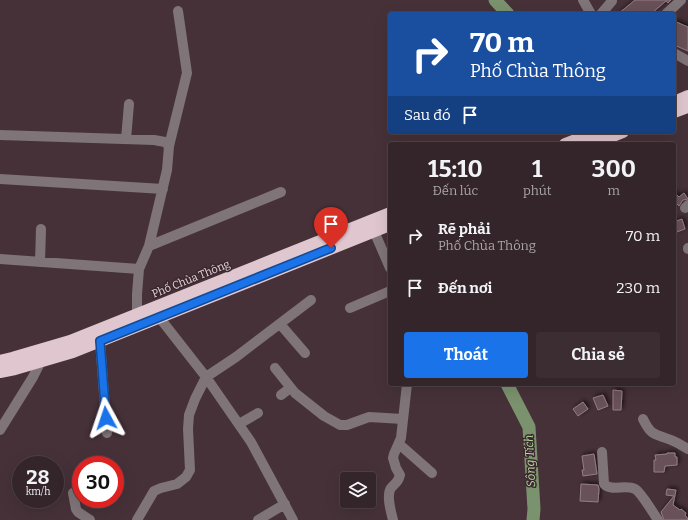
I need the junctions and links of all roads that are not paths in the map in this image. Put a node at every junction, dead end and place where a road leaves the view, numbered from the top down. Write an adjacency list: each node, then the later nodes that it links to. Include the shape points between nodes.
1 (583, 0): 5 (street)
2 (681, 0): 7 (street)
3 (612, 1): 6 (street)
4 (178, 11): 21 (street, via 186,73)
5 (590, 12)
6 (603, 12)
7 (668, 12)
8 (676, 55): 9 (street)
9 (688, 61)
10 (688, 96): 11 (highway)
11 (676, 101)
12 (130, 104): 18 (street)
13 (688, 108): 14 (highway)
14 (676, 111)
15 (591, 134): 19 (highway)
16 (617, 134): 20 (highway)
17 (0, 135): 18 (street)
18 (126, 139): 21 (street, via 154,140 165,142)
19 (570, 142)
20 (597, 142)
21 (169, 146): 23 (street)
22 (0, 179): 23 (street)
23 (163, 189): 29 (street)
24 (281, 192): 29 (street)
25 (388, 214): 37 (highway, Phố Chùa Thông)
26 (388, 226): 28 (highway, Phố Chùa Thông)
27 (41, 229): 31 (street)
28 (374, 231): 32 (street); 38 (highway, Phố Chùa Thông)
29 (148, 246): 33 (street)
30 (0, 259): 31 (street)
31 (40, 262): 33 (street)
32 (388, 263)
33 (139, 270): 37 (street)
34 (388, 292): 36 (street)
35 (311, 300): 39 (street)
36 (350, 308)
37 (136, 315): 42 (highway, Phố Chùa Thông)
38 (159, 318): 40 (highway, Phố Chùa Thông); 46 (street)
39 (280, 324): 41 (street); 46 (street)
40 (100, 341): 42 (highway, Phố Chùa Thông, via 73,352); 55 (street)
41 (305, 352)
42 (40, 355): 43 (highway, Phố Chùa Thông); 45 (highway, Phố Chùa Thông, via 15,369); 54 (street, via 33,377)
43 (0, 361)
44 (275, 368): 48 (street)
45 (0, 372)
46 (206, 377): 53 (street); 63 (street, via 189,415 190,470 177,484 154,492)
47 (407, 386): 51 (street)
48 (290, 388): 49 (street); 51 (street, via 305,402 340,425 347,425 369,416)
49 (281, 395)
50 (258, 413): 53 (street)
51 (403, 419): 56 (street)
52 (643, 419): 57 (street, via 652,434 671,440)
53 (239, 424): 60 (street)
54 (0, 430)
55 (108, 433)
56 (399, 444): 59 (street); 66 (street, via 393,458 400,475 388,494)
57 (688, 450)
58 (602, 452): 67 (street, via 604,484 609,488 634,488)
59 (432, 472)
60 (285, 504): 64 (street); 65 (street)
61 (76, 508): 62 (street)
62 (90, 520)
63 (137, 520)
64 (258, 520)
65 (293, 520)
66 (393, 520)
67 (658, 520)

